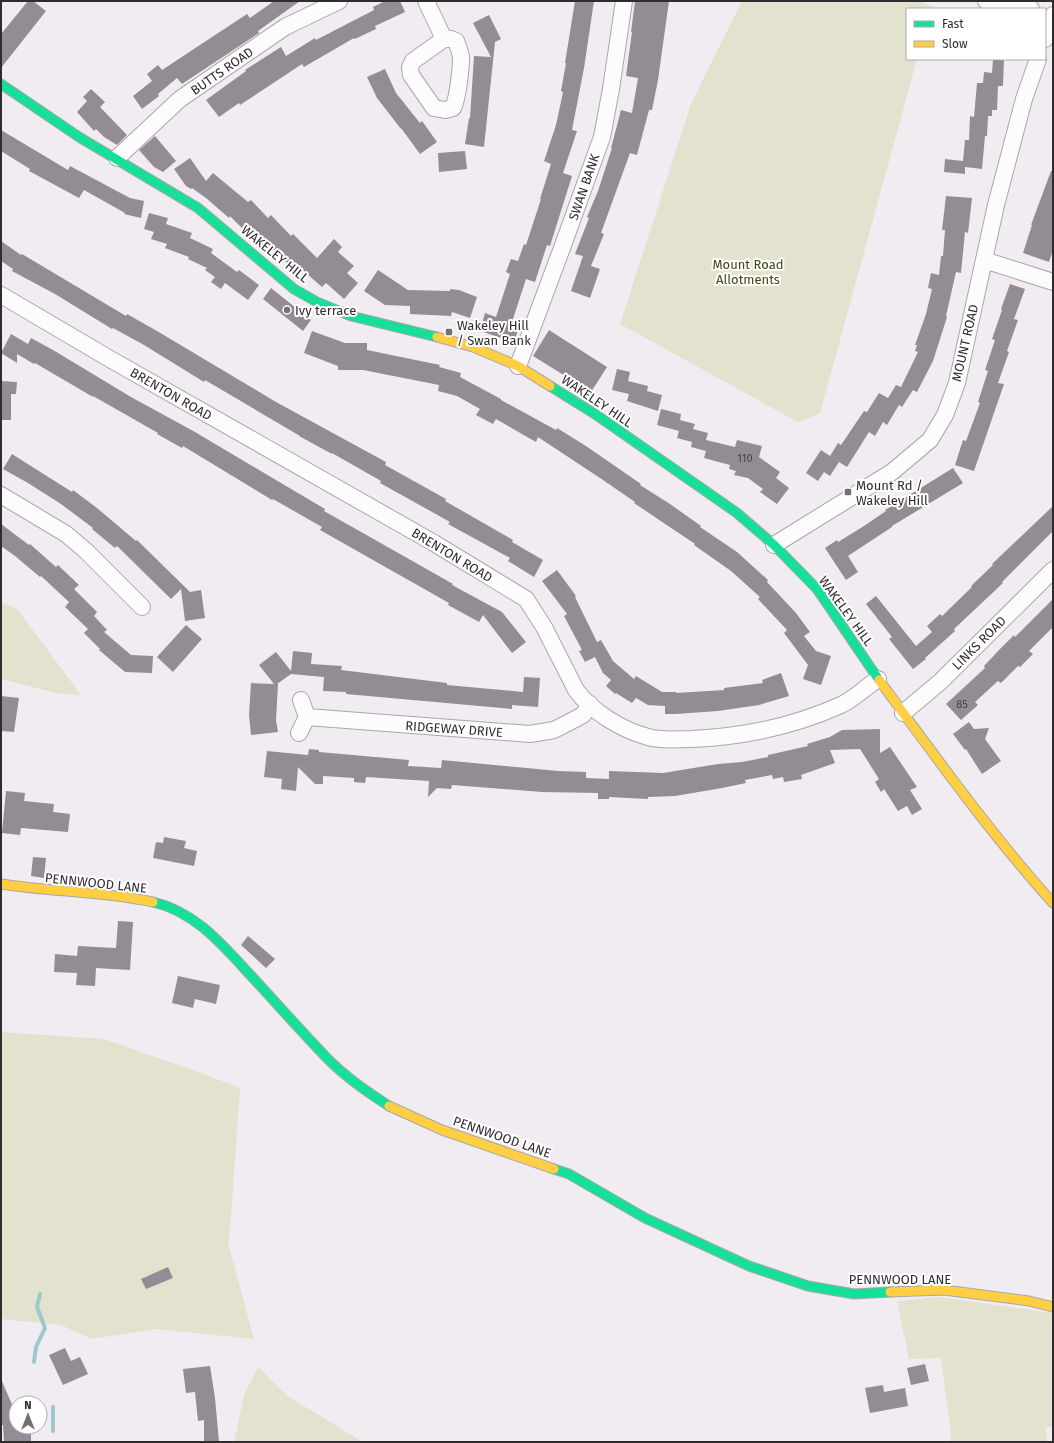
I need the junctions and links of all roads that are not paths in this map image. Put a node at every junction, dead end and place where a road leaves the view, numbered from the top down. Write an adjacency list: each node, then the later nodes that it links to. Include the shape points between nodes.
1 (339, 1): 11 (street, BUTTS ROAD, via 284,26 180,100)
2 (426, 1): 8 (street)
3 (624, 1): 15 (street, SWAN BANK, via 602,137)
4 (986, 1): 5 (street)
5 (1025, 8)
6 (1053, 14): 7 (street)
7 (1046, 36)
8 (444, 39)
9 (1038, 60): 12 (street, MOUNT ROAD, via 1024,98)
10 (1, 84): 11 (street, WAKELEY HILL, via 79,137)
11 (117, 158): 15 (street, WAKELEY HILL, via 198,208 273,273 316,302 351,316 474,347)
12 (984, 260): 13 (street); 17 (street, MOUNT ROAD, via 957,383 945,415 930,440 892,472)
13 (1053, 282)
14 (1, 295): 22 (street, BRENTON ROAD, via 434,543 526,599 544,626 576,690)
15 (518, 366): 17 (street, WAKELEY HILL, via 595,414 697,485 737,513)
16 (1, 495): 19 (street, via 66,534)
17 (774, 545): 20 (street, WAKELEY HILL, via 817,589)
18 (1053, 570): 23 (street, LINKS ROAD, via 940,682)
19 (142, 606)
20 (878, 679): 22 (street, BRENTON ROAD, via 842,704 797,721 752,732 702,738 669,740 649,737 604,716); 23 (street, WAKELEY HILL)
21 (301, 700): 24 (street)
22 (590, 704): 24 (street, RIDGEWAY DRIVE, via 583,715 554,730 530,734)
23 (903, 713): 27 (street, WAKELEY HILL, via 953,781 1025,872)
24 (308, 717): 25 (street)
25 (299, 733)
26 (1, 884): 28 (street, PENNWOOD LANE, via 131,897 167,905 189,916 212,934 326,1057 361,1088 390,1107 442,1130 569,1174 645,1218 749,1266 808,1286 854,1294 944,1290)
27 (1053, 903)
28 (1053, 1306)

